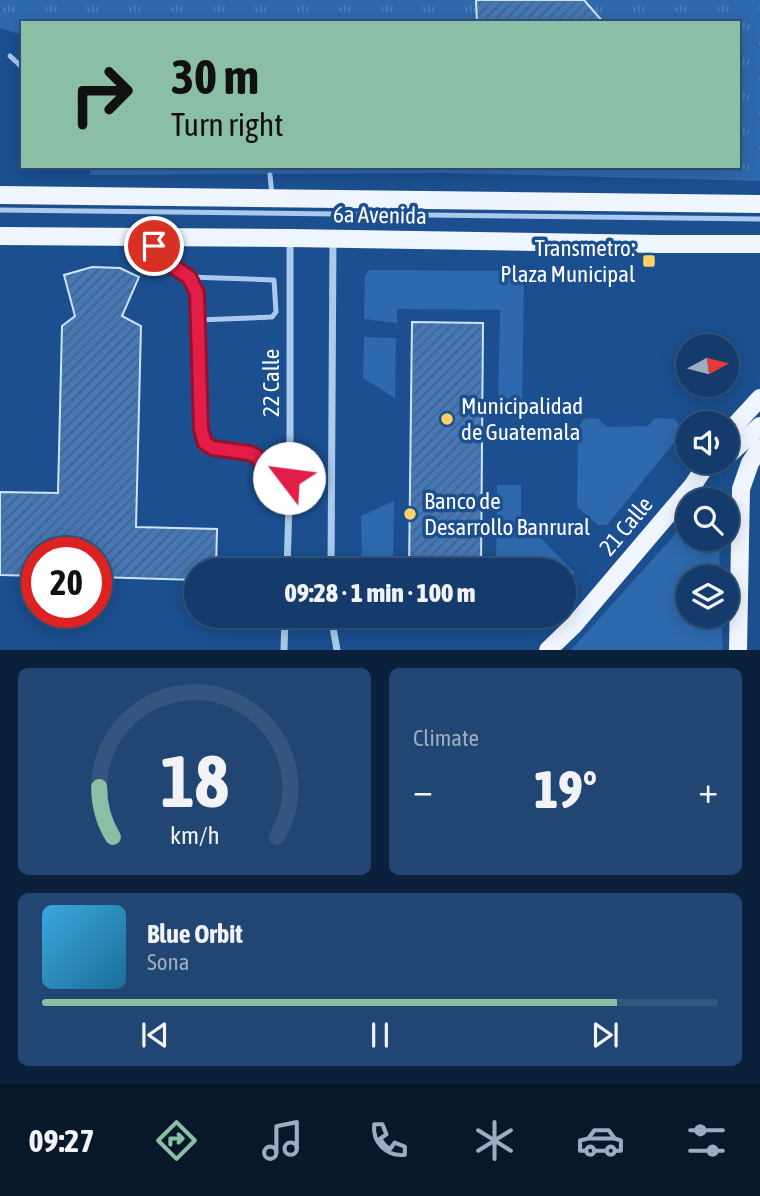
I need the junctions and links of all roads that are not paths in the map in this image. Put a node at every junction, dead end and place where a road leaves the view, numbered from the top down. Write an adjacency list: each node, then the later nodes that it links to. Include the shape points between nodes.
1 (10, 56): 2 (lane)
2 (21, 66)
3 (270, 175): 5 (lane)
4 (0, 195): 5 (main road, 6a Avenida)
5 (273, 198): 6 (main road, 6a Avenida)
6 (760, 204)
7 (0, 210): 8 (lane)
8 (760, 219)
9 (0, 236): 10 (main road, 6a Avenida)
10 (146, 236): 11 (main road, 6a Avenida); 14 (lane)
11 (290, 238): 12 (main road, 6a Avenida); 23 (street, 22 Calle)
12 (333, 238): 13 (main road, 6a Avenida); 26 (street)
13 (760, 244)
14 (189, 277): 15 (lane, via 197,293); 15 (lane, via 275,280 276,312 272,317)
15 (198, 320): 23 (lane, via 205,443 249,453 271,473)
16 (760, 398): 17 (main road)
17 (739, 421)
18 (760, 426): 19 (main road)
19 (739, 445)
20 (759, 451): 32 (main road, via 741,489)
21 (700, 474): 24 (main road, 21 Calle)
22 (706, 474): 24 (main road)
23 (289, 478): 25 (street, 22 Calle)
24 (693, 485): 31 (main road, 21 Calle)
25 (287, 558)
26 (331, 558)
27 (285, 628): 29 (street)
28 (333, 628): 30 (street)
29 (284, 650)
30 (337, 650)
31 (548, 650)
32 (738, 650)

